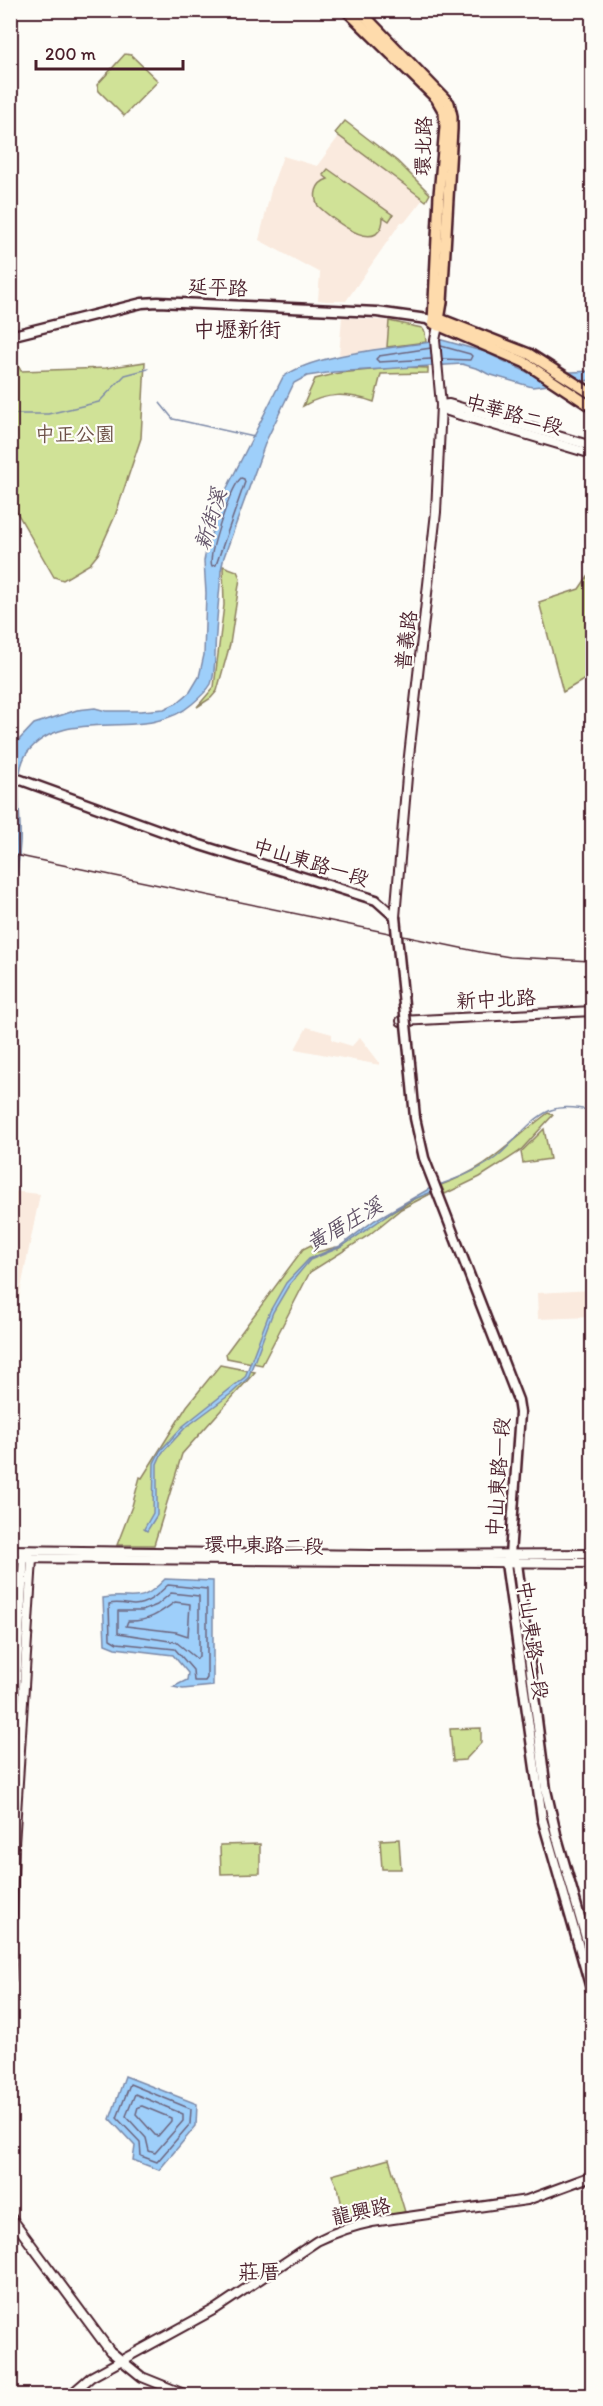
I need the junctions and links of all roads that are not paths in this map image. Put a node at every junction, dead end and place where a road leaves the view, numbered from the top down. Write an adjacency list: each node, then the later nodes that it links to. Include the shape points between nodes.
1 (346, 10): 3 (main road, 環北路, via 436,98 444,112)
2 (358, 10): 3 (main road, 環北路, via 449,103 452,129)
3 (434, 325): 4 (main road, 延平路, via 377,312 158,302); 5 (main road, 延平路); 7 (street, 普義路)
4 (10, 336)
5 (526, 358): 6 (main road); 8 (main road)
6 (590, 392)
7 (441, 405): 9 (street, 中華路二段, via 449,404); 10 (street, 中華路二段, via 460,415); 12 (street, 普義路, via 436,512)
8 (592, 407)
9 (592, 446)
10 (592, 454)
11 (10, 776): 12 (main road, 中山東路一段, via 200,845 376,900)
12 (394, 917): 19 (main road, 中山東路一段, bridge, via 419,1138 520,1413)
13 (592, 1011): 14 (street, 新中北路)
14 (401, 1021)
15 (10, 1550): 17 (street, 環中東路二段)
16 (592, 1554): 19 (street, 環中東路二段)
17 (27, 1556): 18 (street, 環中東路二段); 19 (street, 環中東路二段); 22 (street); 24 (street)
18 (10, 1558)
19 (508, 1559): 20 (main road, 中山東路二段); 25 (main road, 中山東路二段, via 542,1818)
20 (517, 1563): 21 (street); 23 (main road, 中山東路二段, via 546,1790)
21 (592, 1563)
22 (10, 1776)
23 (592, 1959)
24 (10, 1980)
25 (592, 1992)
26 (592, 2176): 28 (street, 龍興路, via 527,2200 350,2226 316,2241 217,2308)
27 (10, 2216): 28 (street)
28 (121, 2361): 29 (street, 龍興路, via 91,2377); 30 (street, via 142,2377)
29 (69, 2396)
30 (189, 2396)

